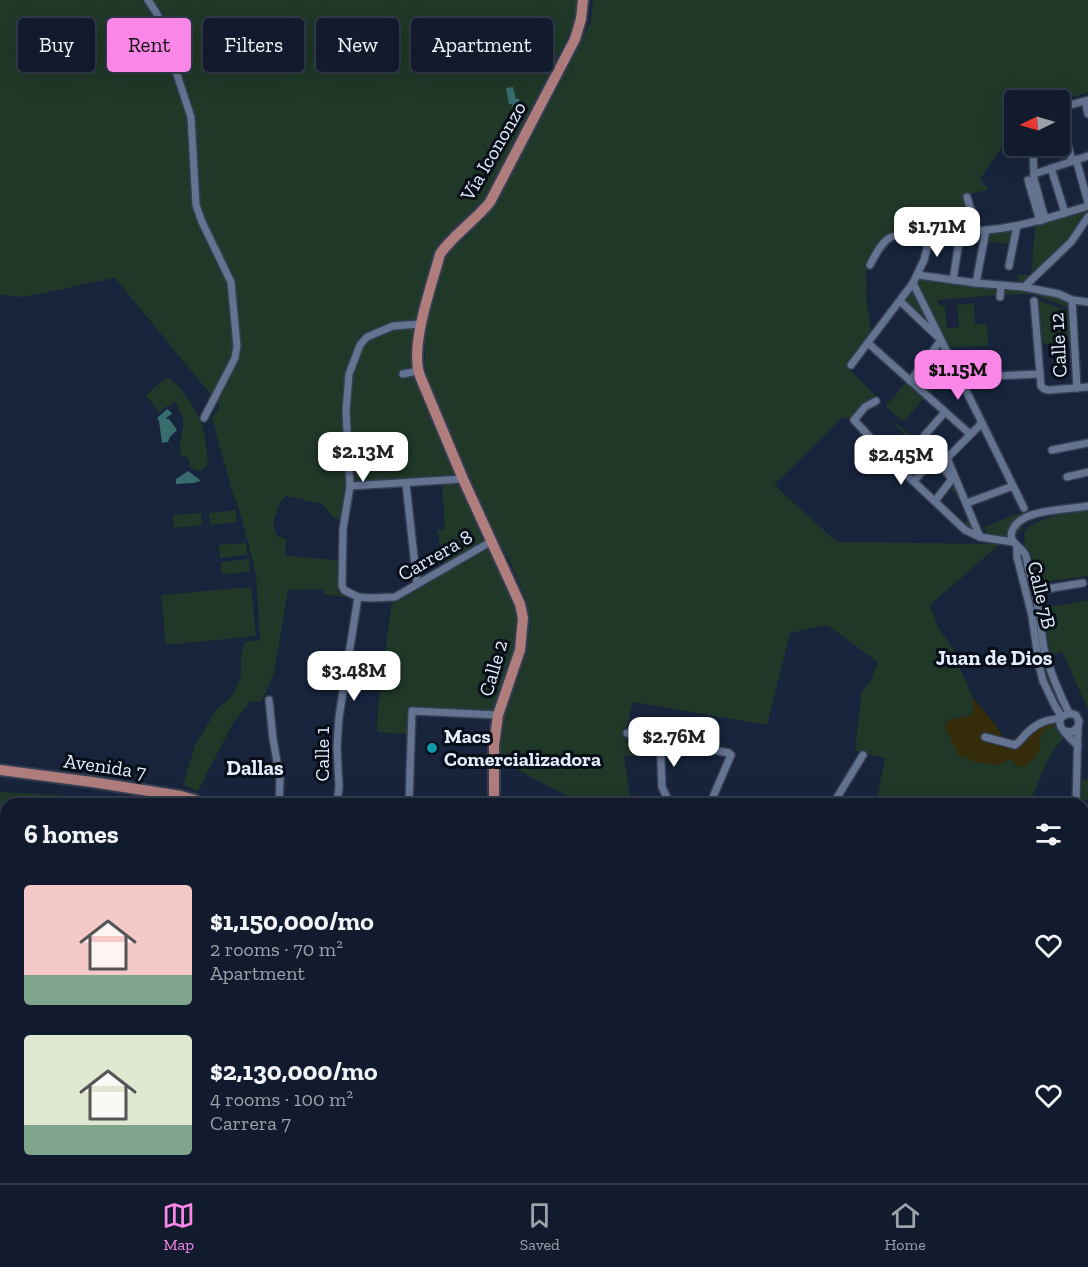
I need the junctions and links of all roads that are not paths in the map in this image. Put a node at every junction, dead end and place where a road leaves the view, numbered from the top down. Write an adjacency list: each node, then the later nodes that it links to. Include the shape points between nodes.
1 (148, 0): 49 (street, via 157,14 191,117 196,205 231,282 235,358)
2 (583, 0): 36 (main road, Vía Icononzo, via 575,39 490,201 441,254)
3 (1086, 100): 4 (street); 5 (street)
4 (1070, 105)
5 (1088, 114)
6 (1070, 146): 9 (street)
7 (1033, 156): 11 (street)
8 (1088, 156): 9 (street)
9 (1074, 160): 10 (street); 14 (street)
10 (1051, 168): 11 (street); 15 (street)
11 (1034, 174): 17 (street)
12 (1028, 180): 17 (street)
13 (967, 197): 20 (street)
14 (1088, 204): 15 (street)
15 (1065, 213): 17 (street)
16 (1088, 217): 30 (street, via 1071,242)
17 (1042, 220): 18 (street)
18 (1017, 226): 21 (street); 24 (street)
19 (961, 229): 20 (street); 22 (street, via 935,229); 26 (street)
20 (977, 230): 21 (street)
21 (986, 230): 28 (street)
22 (929, 239): 23 (street, via 892,236 884,241); 25 (street)
23 (870, 265)
24 (1010, 266)
25 (918, 275): 26 (street); 27 (street)
26 (953, 280): 28 (street)
27 (914, 283): 33 (street); 37 (street)
28 (976, 283): 29 (street)
29 (1001, 286): 30 (street); 31 (street)
30 (1024, 287): 32 (street)
31 (1000, 297)
32 (1072, 300): 35 (street); 46 (street, Calle 12)
33 (900, 301): 37 (street); 38 (street)
34 (1034, 302): 42 (street)
35 (1088, 302)
36 (422, 324): 40 (main road, Vía Icononzo); 60 (street, via 393,326 367,337 360,345 349,374 346,411)
37 (941, 340): 44 (street); 50 (street)
38 (868, 343): 39 (street); 44 (street)
39 (851, 365)
40 (418, 371): 41 (street); 57 (main road, Vía Icononzo)
41 (403, 374)
42 (1040, 374): 43 (street); 46 (street, via 1044,389)
43 (995, 376)
44 (910, 381): 48 (street)
45 (1088, 387): 46 (street)
46 (1077, 388)
47 (876, 401): 58 (street, Calle 7B, via 854,420)
48 (945, 412): 51 (street); 52 (street)
49 (204, 418)
50 (982, 423): 51 (street); 61 (street)
51 (970, 434): 63 (street, via 947,458)
52 (924, 436)
53 (1088, 443): 54 (street)
54 (1052, 450)
55 (1088, 472): 56 (street)
56 (1067, 477)
57 (464, 480): 59 (street); 67 (main road, Calle 2)
58 (914, 481): 62 (street, Calle 7B); 62 (street, via 936,459 952,479)
59 (406, 484): 60 (street); 69 (street)
60 (350, 486): 72 (street, via 342,586)
61 (1013, 486): 63 (street); 65 (street)
62 (935, 501): 66 (street, Calle 7B, via 965,530)
63 (967, 503): 66 (street)
64 (1088, 506): 68 (street, Calle 7B, via 1030,516 1012,531)
65 (1024, 508)
66 (980, 537): 68 (street, Calle 7B)
67 (492, 541): 69 (street, Carrera 8); 74 (main road, Calle 2, via 523,618 520,650)
68 (1015, 544): 71 (street, Calle 7B, via 1025,554); 75 (street, Calle 7B, via 1043,681)
69 (417, 584): 72 (street, Carrera 8, via 395,597)
70 (1083, 584): 71 (street)
71 (1034, 591): 75 (street, Calle 7B)
72 (358, 597): 86 (street, Calle 1, via 339,717)
73 (269, 700): 85 (street)
74 (498, 716): 87 (street, via 412,711); 88 (main road, Calle 2, via 494,745)
75 (1064, 716): 76 (street, via 1076,715); 77 (street, via 1060,725); 79 (street, via 1042,722 1015,745)
76 (1078, 727): 77 (street, via 1072,732); 81 (street)
77 (1065, 731): 81 (street)
78 (627, 733): 80 (street)
79 (985, 737)
80 (660, 738): 89 (street, via 662,786); 90 (street, via 731,755)
81 (1078, 746): 92 (street)
82 (862, 755): 91 (street)
83 (0, 770): 84 (main road, Avenida 7)
84 (188, 798)
85 (279, 798)
86 (338, 798)
87 (409, 798)
88 (497, 798)
89 (667, 798)
90 (713, 798)
91 (837, 798)
92 (1076, 798)

